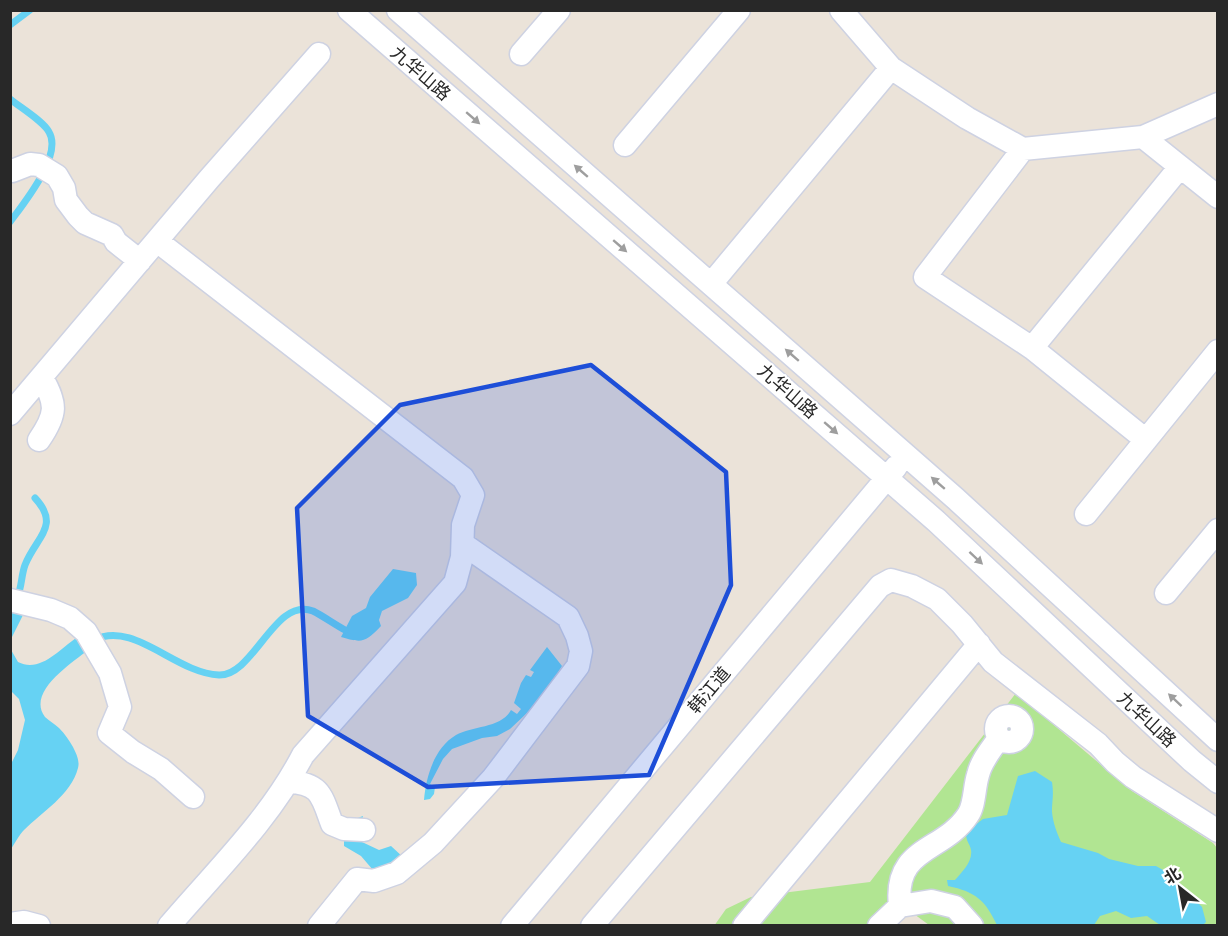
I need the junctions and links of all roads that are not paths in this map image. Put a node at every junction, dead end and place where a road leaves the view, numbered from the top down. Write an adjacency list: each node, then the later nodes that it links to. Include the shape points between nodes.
1 (350, 10): 26 (street, 九华山路, one-way to 26)
2 (398, 10): 18 (street, 九华山路, one-way to 2)
3 (559, 10): 7 (street)
4 (739, 10): 11 (street)
5 (841, 10): 8 (street)
6 (319, 54): 16 (street)
7 (521, 54)
8 (891, 68): 12 (street); 18 (street)
9 (1218, 104): 10 (street)
10 (1143, 137): 12 (street); 13 (street)
11 (625, 145)
12 (1023, 149): 19 (street, via 926,277)
13 (1180, 167): 15 (street); 19 (street)
14 (10, 170): 17 (street, via 30,164 48,170 85,223 112,235)
15 (1218, 197)
16 (157, 241): 17 (street); 29 (street, via 463,478 473,495 463,525)
17 (140, 261): 21 (street)
18 (711, 284): 25 (street, 九华山路, one-way to 18)
19 (1032, 348): 24 (street)
20 (1218, 351): 24 (street)
21 (42, 378): 22 (street); 23 (street, via 52,394 53,414)
22 (10, 414)
23 (39, 440)
24 (1146, 440): 27 (street)
25 (907, 456): 26 (street, 韩江道); 34 (street, 九华山路, one-way to 25)
26 (887, 477): 36 (street, 九华山路, one-way to 36); 45 (street, 韩江道)
27 (1086, 514)
28 (1218, 530): 30 (street)
29 (463, 544): 35 (street, via 455,583 303,755); 44 (street, via 568,617 581,651 578,666 493,778 433,843 397,873 374,881 357,879)
30 (1166, 593)
31 (19, 602): 37 (street, via 70,618 91,641 110,673 120,707 109,733 161,768)
32 (979, 644): 33 (street, via 993,662); 46 (street, via 937,599 891,580 880,586); 47 (street)
33 (1035, 695): 39 (street, via 1133,777); 40 (street, via 1017,718 1000,719 996,730 999,738 978,772 970,813 945,837 917,854 903,872)
34 (1218, 740)
35 (289, 782): 38 (street, via 306,783 316,790 332,824); 43 (street)
36 (1218, 782)
37 (193, 797)
38 (354, 829)
39 (1218, 831)
40 (900, 906): 48 (street); 49 (street, via 932,901 955,907)
41 (10, 924): 42 (street)
42 (39, 926)
43 (169, 926)
44 (319, 926)
45 (512, 926)
46 (592, 926)
47 (744, 926)
48 (879, 926)
49 (972, 926)

